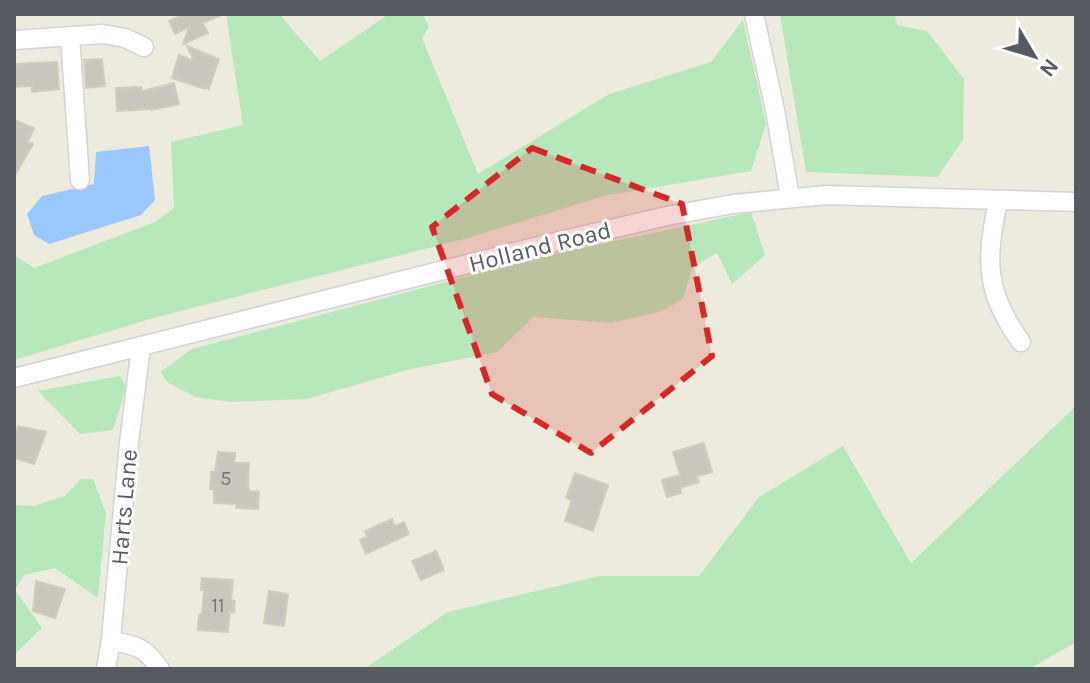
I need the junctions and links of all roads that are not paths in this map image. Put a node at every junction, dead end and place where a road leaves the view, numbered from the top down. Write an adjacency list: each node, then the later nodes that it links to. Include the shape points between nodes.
1 (754, 14): 6 (street)
2 (70, 37): 3 (street); 4 (street, via 103,34); 5 (street)
3 (14, 40)
4 (144, 47)
5 (80, 180)
6 (790, 197): 7 (street, Holland Road); 10 (street, Holland Road, via 667,216)
7 (998, 201): 8 (street, Holland Road); 9 (street, via 990,238 992,283 1001,311)
8 (1076, 202)
9 (1021, 342)
10 (141, 346): 11 (street, Holland Road); 12 (street, Harts Lane)
11 (14, 378)
12 (111, 641): 13 (street, Harts Lane); 14 (street, via 141,647)
13 (106, 669)
14 (160, 669)

